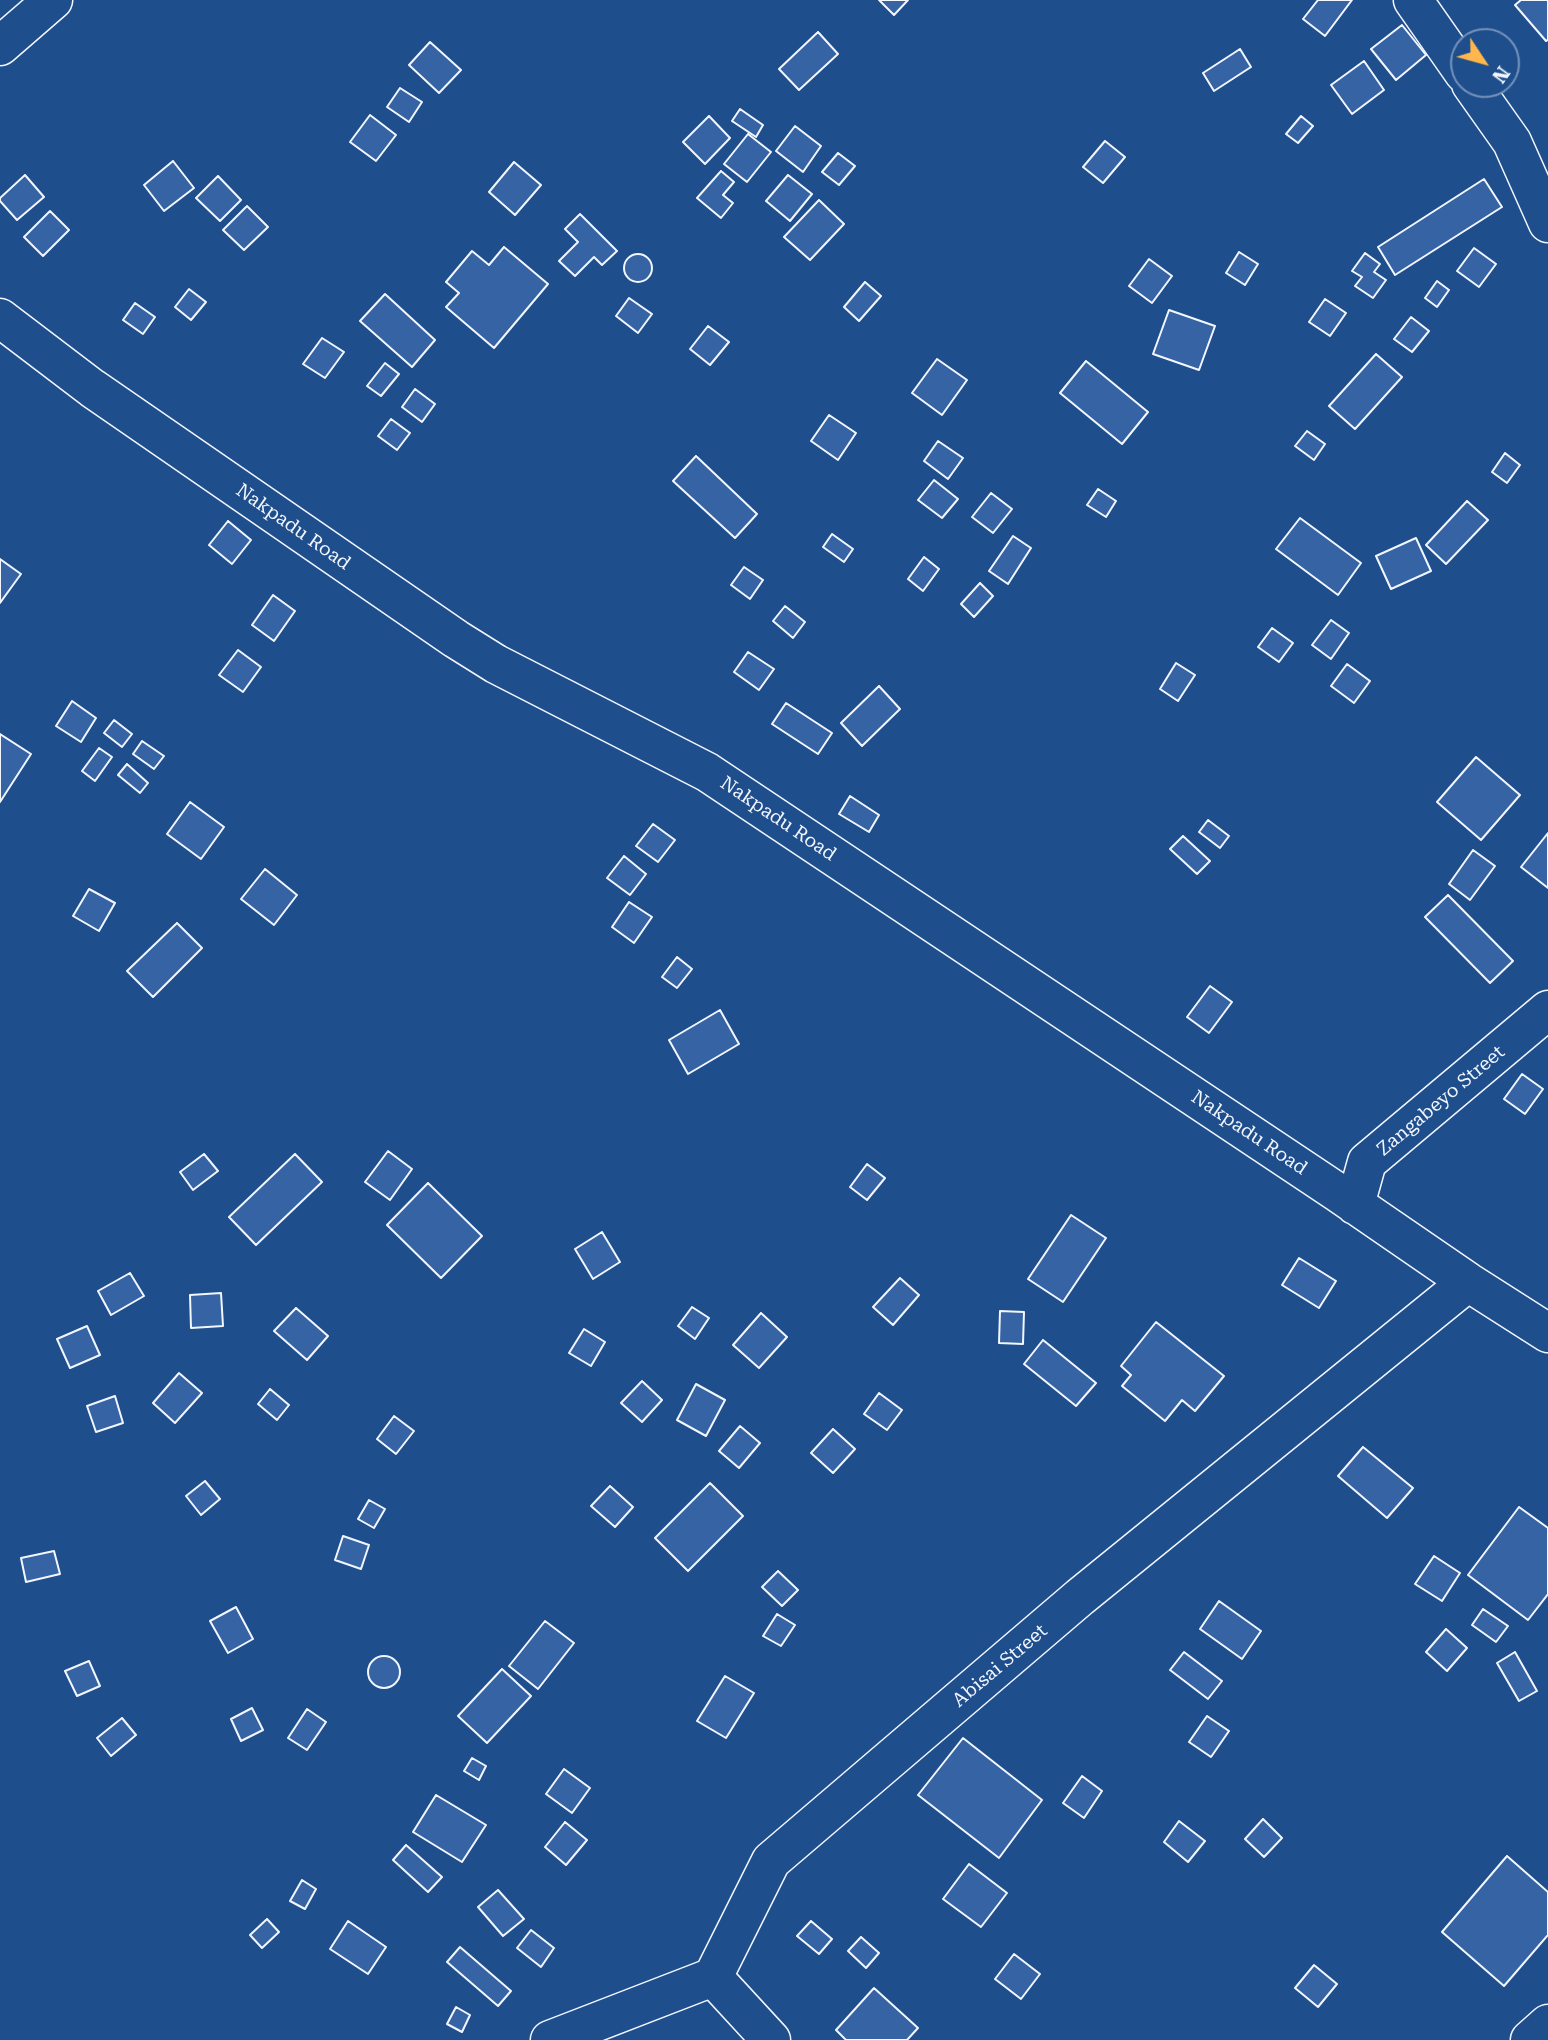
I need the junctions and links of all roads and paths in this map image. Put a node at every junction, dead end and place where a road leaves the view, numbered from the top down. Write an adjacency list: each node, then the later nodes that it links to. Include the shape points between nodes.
1 (54, 0): 3 (street)
2 (1413, 0): 4 (street)
3 (0, 46)
4 (1450, 53)
5 (1481, 98): 6 (street, via 1512,142)
6 (1548, 223)
7 (0, 318): 9 (street, Nakpadu Road, via 92,388 456,639 707,772)
8 (1548, 1010): 9 (street, Zangabeyo Street, via 1367,1162)
9 (1355, 1205): 10 (street, Nakpadu Road)
10 (1468, 1282): 11 (street, Nakpadu Road); 12 (street, Abisai Street, via 1080,1597 771,1861)
11 (1548, 1333)
12 (713, 1977): 14 (street); 15 (street)
13 (1548, 2024): 16 (street)
14 (550, 2040)
15 (771, 2040)
16 (1530, 2040)

